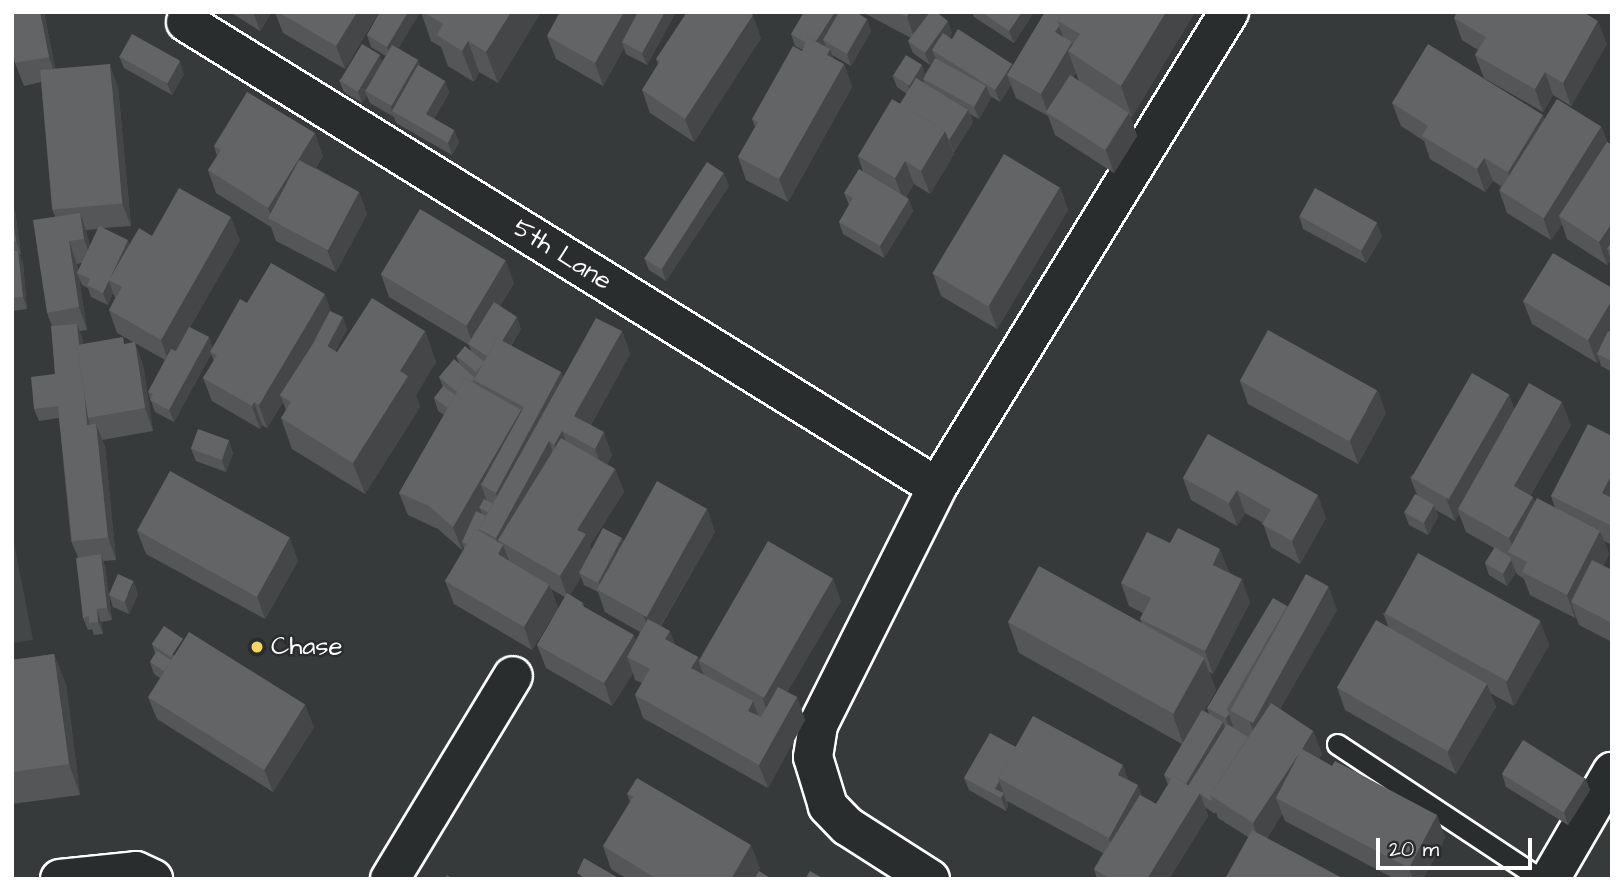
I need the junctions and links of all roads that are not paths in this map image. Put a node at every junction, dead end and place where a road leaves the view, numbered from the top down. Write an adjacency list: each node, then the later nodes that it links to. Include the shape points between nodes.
1 (1229, 12): 3 (street)
2 (186, 22): 3 (street, 5th Lane)
3 (937, 487): 10 (street, via 818,726 813,757 828,806 847,826)
4 (513, 676): 9 (street)
5 (1337, 744): 11 (lane)
6 (1612, 772): 12 (street)
7 (60, 879): 8 (street, via 136,871)
8 (153, 879)
9 (390, 879)
10 (930, 879)
11 (1541, 879)
12 (1550, 879)

